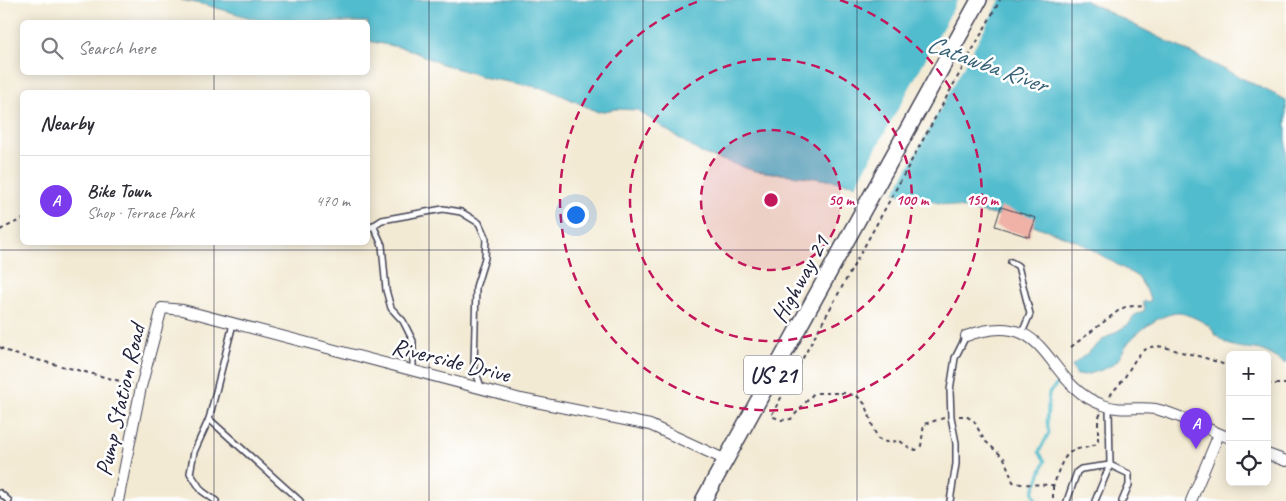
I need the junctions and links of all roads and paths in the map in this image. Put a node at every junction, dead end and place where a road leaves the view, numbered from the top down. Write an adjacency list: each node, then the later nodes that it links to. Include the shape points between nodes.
1 (979, 0): 27 (main road, Highway 21 / US 21)
2 (1000, 0): 22 (path, via 771,416 791,419 814,393 852,394 866,405 878,439 900,441 916,450 921,446 924,424)
3 (20, 220): 6 (path)
4 (373, 226): 5 (lane); 16 (lane, via 382,245 391,308 403,321 413,341); 20 (lane, via 390,219 443,209 461,212 479,223 486,239 476,287 474,366)
5 (370, 227)
6 (0, 230)
7 (1012, 262): 11 (lane, via 1018,266 1029,309)
8 (1143, 304): 14 (path, via 1118,311)
9 (162, 308): 10 (street, Riverside Drive, via 183,310); 19 (street, Pump Station Road)
10 (233, 324): 16 (street, Riverside Drive); 23 (lane)
11 (1022, 333): 12 (street, via 992,329); 21 (street, via 1043,348 1078,393)
12 (966, 336): 22 (lane, via 955,358 950,390)
13 (0, 347): 19 (path, via 18,355)
14 (1071, 347)
15 (1226, 365): 21 (path, via 1203,356 1153,346 1139,354 1122,382 1113,390)
16 (413, 371): 20 (street, Riverside Drive)
17 (1271, 384): 18 (path)
18 (1286, 384)
19 (141, 387): 33 (street, Pump Station Road)
20 (482, 389): 27 (street, Riverside Drive, via 650,425)
21 (1108, 406): 24 (street, via 1118,410 1157,410); 29 (lane); 30 (path, via 1098,418 1098,442 1069,453)
22 (951, 417): 30 (path, via 972,419 984,440 1004,458 1015,483); 37 (lane, via 956,464)
23 (209, 419): 34 (lane, via 194,452 190,473 202,491); 35 (lane)
24 (1219, 434): 25 (street); 42 (street)
25 (1226, 437)
26 (1271, 455): 28 (street)
27 (726, 460): 36 (main road, Highway 21 / US 21)
28 (1286, 461)
29 (1110, 466): 39 (lane, via 1077,472); 40 (lane); 41 (lane, via 1129,474 1129,485)
30 (1054, 485): 38 (path)
31 (0, 493): 32 (lane)
32 (9, 501)
33 (118, 501)
34 (216, 501)
35 (300, 501)
36 (703, 501)
37 (950, 501)
38 (1054, 501)
39 (1067, 501)
40 (1094, 501)
41 (1122, 501)
42 (1191, 501)

